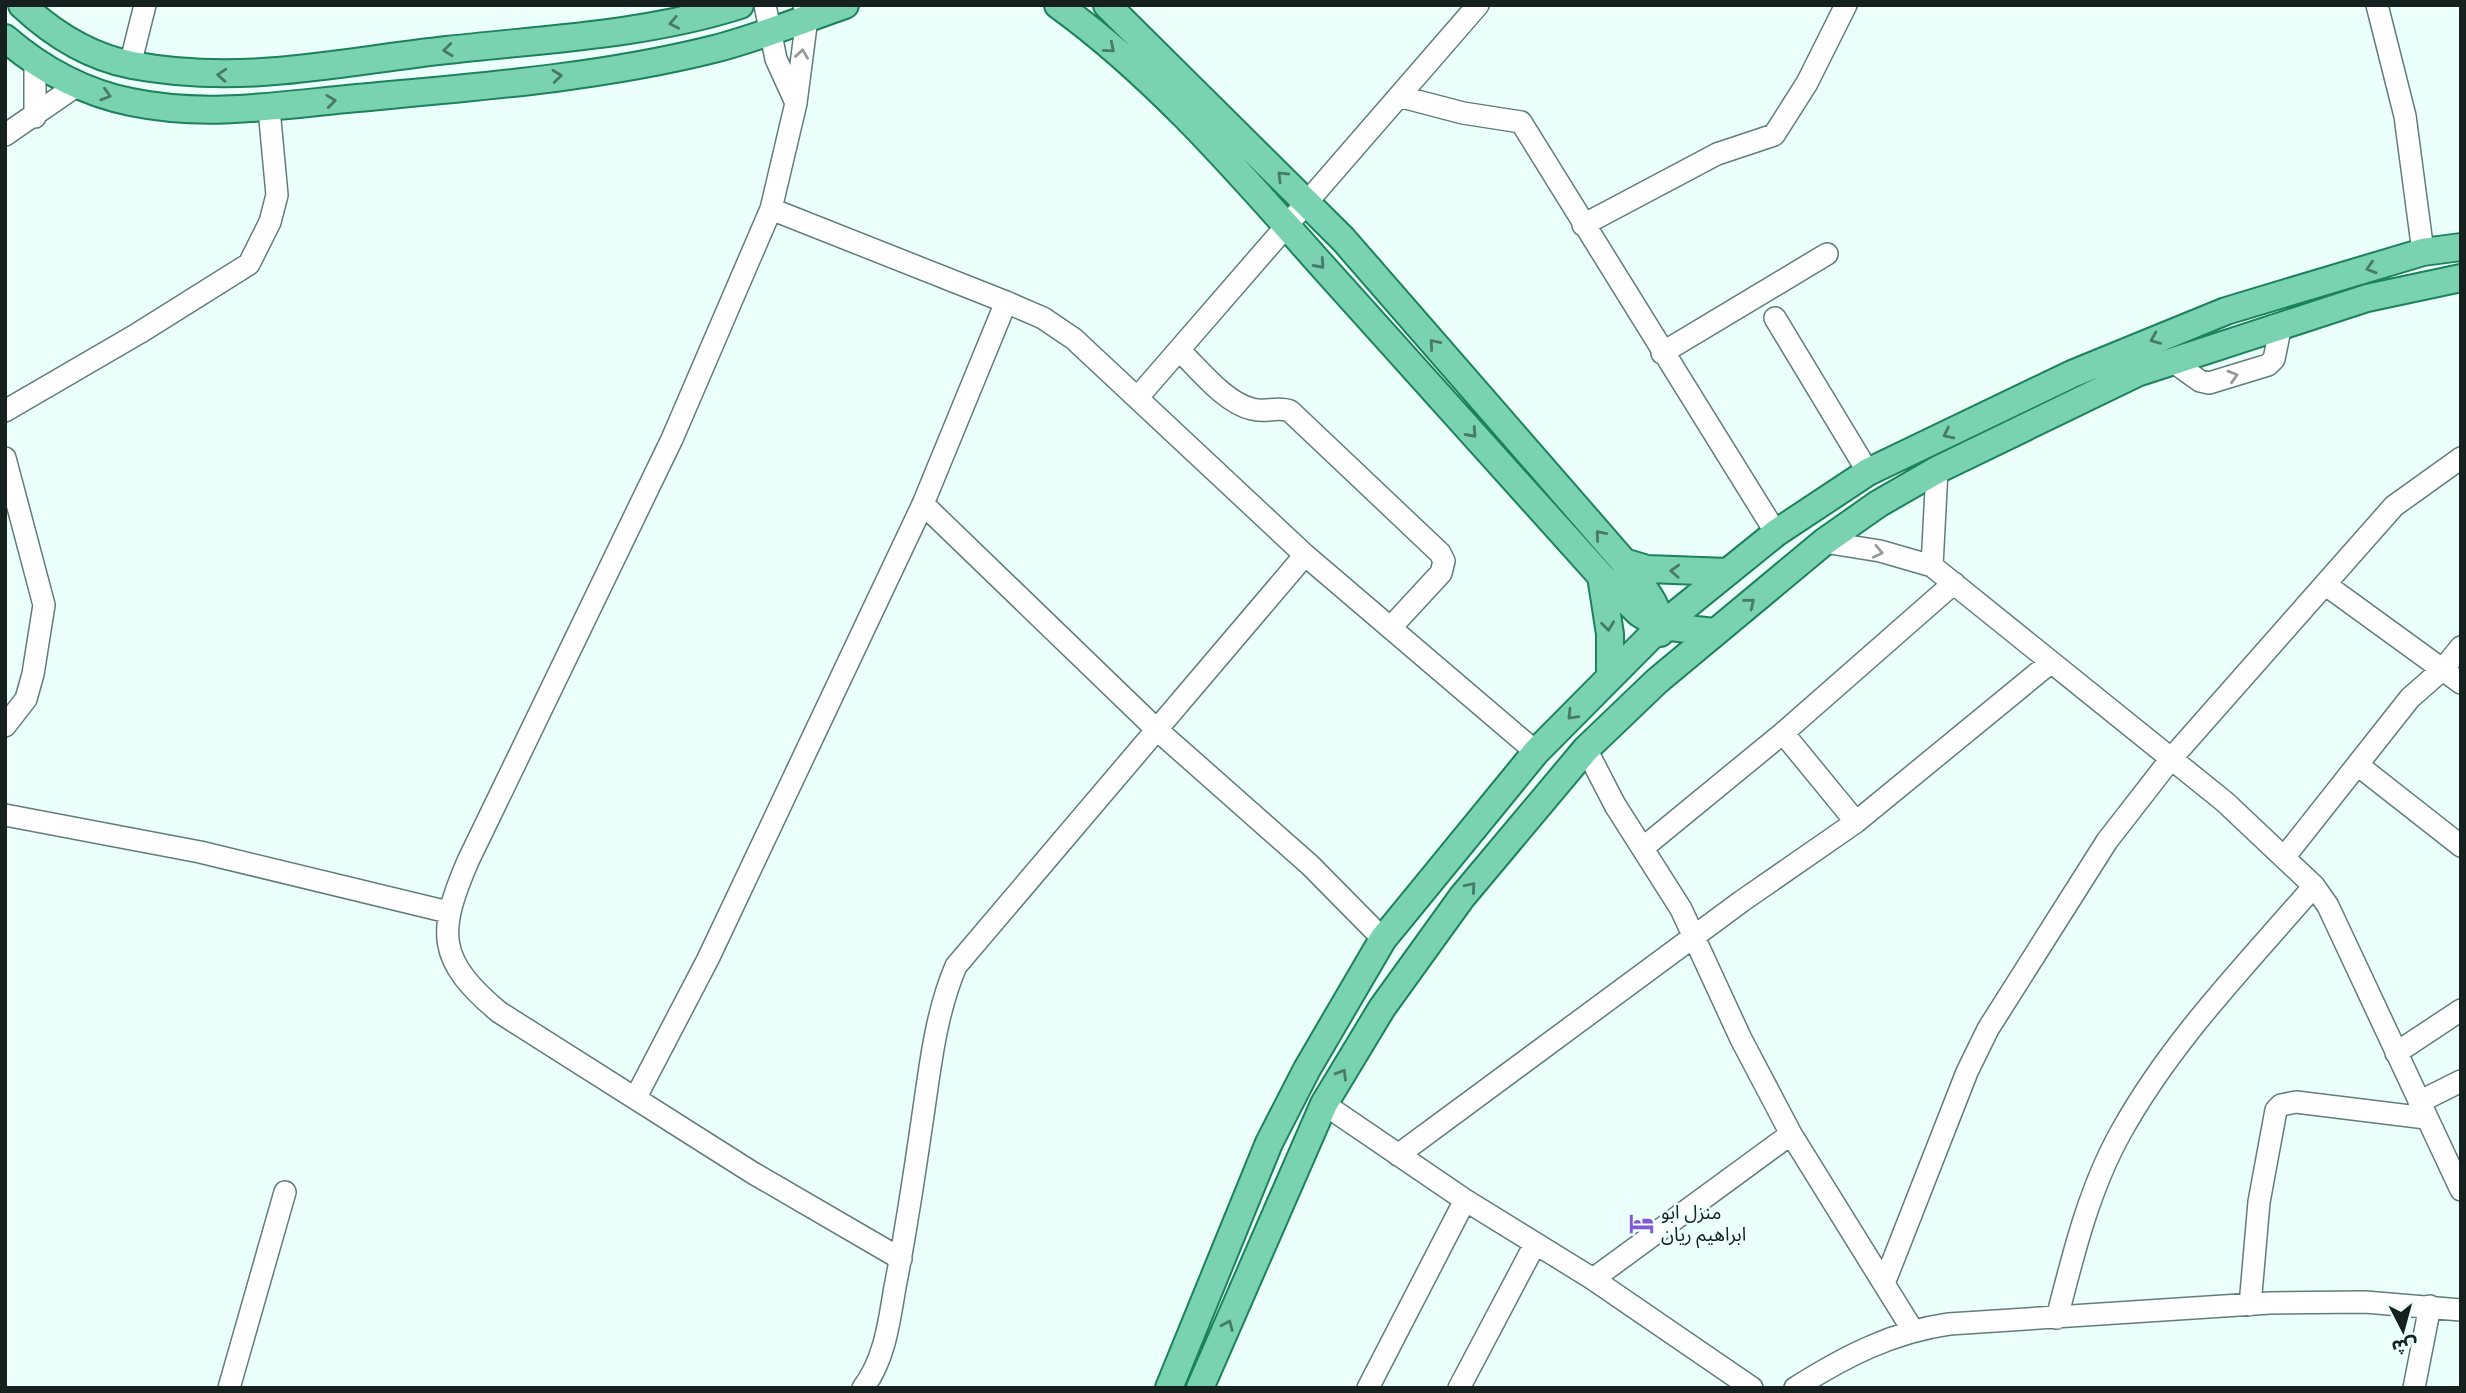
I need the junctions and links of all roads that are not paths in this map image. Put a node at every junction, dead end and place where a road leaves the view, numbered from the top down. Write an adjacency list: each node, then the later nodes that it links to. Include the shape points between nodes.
1 (22, 5): 14 (main road, via 45,26 88,51)
2 (145, 5): 14 (street)
3 (740, 5): 14 (main road, one-way to 14, via 666,25 267,74 236,76)
4 (845, 5): 10 (main road)
5 (1058, 5): 23 (main road, one-way to 23, via 1142,75)
6 (1107, 5): 21 (main road, one-way to 6)
7 (1846, 5): 24 (street, via 1807,83 1774,135 1717,155)
8 (2377, 5): 26 (street, via 2405,116)
9 (1465, 10): 16 (street)
10 (805, 12): 11 (main road); 17 (street, one-way to 10)
11 (768, 18): 17 (street, via 776,59); 18 (main road, one-way to 11, via 570,75 715,49)
12 (5, 38): 13 (main road)
13 (36, 64): 15 (main road); 19 (street)
14 (130, 65)
15 (76, 86): 18 (main road, one-way to 18, via 169,108); 19 (street)
16 (1402, 97): 21 (street); 24 (street, via 1521,122)
17 (796, 103): 22 (street)
18 (269, 109): 34 (street, via 277,195 270,222 249,264)
19 (35, 117): 20 (street)
20 (5, 135)
21 (1306, 200): 23 (street); 43 (main road, one-way to 21)
22 (771, 209): 29 (street); 71 (street, via 672,439 468,861)
23 (1285, 225): 31 (street); 46 (main road, one-way to 46)
24 (1583, 225): 32 (street)
25 (2461, 247): 26 (main road)
26 (2423, 252): 38 (main road, one-way to 38, via 2226,311 2151,340)
27 (1827, 254): 32 (street)
28 (2461, 278): 37 (main road, one-way to 28, via 2137,373 2367,298)
29 (1006, 302): 33 (street, via 1043,318 1074,339); 39 (street)
30 (1775, 318): 38 (street)
31 (1178, 350): 33 (street); 49 (street, via 1238,405 1290,411 1440,553 1444,561 1441,573)
32 (1662, 353): 40 (street)
33 (1138, 397): 42 (street)
34 (5, 411)
35 (5, 458): 58 (street, via 44,605 26,699)
36 (2461, 458): 48 (street, via 2394,506)
37 (1937, 470): 41 (main road); 44 (street)
38 (1868, 472): 40 (main road)
39 (923, 504): 59 (street); 77 (street, via 708,959)
40 (1776, 533): 45 (main road)
41 (1824, 542): 44 (street, one-way to 44); 51 (main road, one-way to 41)
42 (1305, 555): 49 (street); 59 (street)
43 (1624, 562): 45 (main road, one-way to 43, via 1658,570); 50 (main road, via 1652,600)
44 (1932, 566): 47 (street)
45 (1728, 572): 50 (main road)
46 (1601, 576): 50 (main road, via 1639,613); 55 (main road, one-way to 55, via 1610,634)
47 (1954, 583): 53 (street); 60 (street)
48 (2326, 585): 54 (street); 63 (street)
49 (1392, 626): 62 (street)
50 (1661, 626): 51 (main road); 55 (main road); 56 (main road)
51 (1714, 632): 56 (main road)
52 (2461, 647): 54 (street)
53 (2050, 663): 63 (street); 66 (street)
54 (2443, 669): 57 (street); 64 (street, via 2410,698)
55 (1609, 676): 62 (main road, one-way to 62)
56 (1657, 681): 61 (main road)
57 (2461, 684)
58 (5, 726)
59 (1155, 728): 73 (street, via 1291,847); 86 (street, via 956,965 934,1042)
60 (1783, 733): 66 (street); 68 (street)
61 (1586, 750): 68 (street); 78 (main road, one-way to 61, via 1382,1008 1462,897)
62 (1536, 752): 73 (main road)
63 (2171, 760): 69 (street); 88 (street, via 2107,841 2000,1008 1967,1072)
64 (2359, 766): 67 (street); 69 (street)
65 (5, 815): 71 (street, via 200,852)
66 (1856, 822): 72 (street)
67 (2461, 846)
68 (1644, 847): 72 (street)
69 (2286, 855): 70 (street)
70 (2314, 886): 75 (street, via 2328,906); 92 (street, via 2168,1056 2119,1134 2079,1234)
71 (449, 912): 77 (street, via 447,940 452,957 476,992 499,1012)
72 (1695, 936): 80 (street, via 1741,1039); 81 (street)
73 (1383, 939): 96 (main road, via 1269,1143)
74 (2461, 1010): 75 (street)
75 (2396, 1053): 79 (street)
76 (2461, 1081): 79 (street)
77 (636, 1097): 86 (street, via 753,1173)
78 (1324, 1104): 81 (street); 97 (main road, one-way to 78)
79 (2422, 1110): 82 (street); 89 (street, via 2296,1102 2276,1110 2259,1202)
80 (1791, 1134): 87 (street); 88 (street)
81 (1398, 1155): 84 (street)
82 (2461, 1190)
83 (285, 1192): 94 (street)
84 (1465, 1199): 85 (street); 98 (street)
85 (1535, 1244): 87 (street); 99 (street)
86 (901, 1259): 95 (street, via 879,1360)
87 (1593, 1279): 100 (street)
88 (1885, 1281): 93 (street)
89 (2249, 1304): 90 (street); 92 (street)
90 (2430, 1306): 91 (street); 102 (street)
91 (2461, 1310)
92 (2057, 1318): 93 (street)
93 (1912, 1329): 101 (street)
94 (229, 1388)
95 (863, 1388)
96 (1169, 1388)
97 (1200, 1388)
98 (1368, 1388)
99 (1459, 1388)
100 (1752, 1388)
101 (1795, 1388)
102 (2414, 1388)

